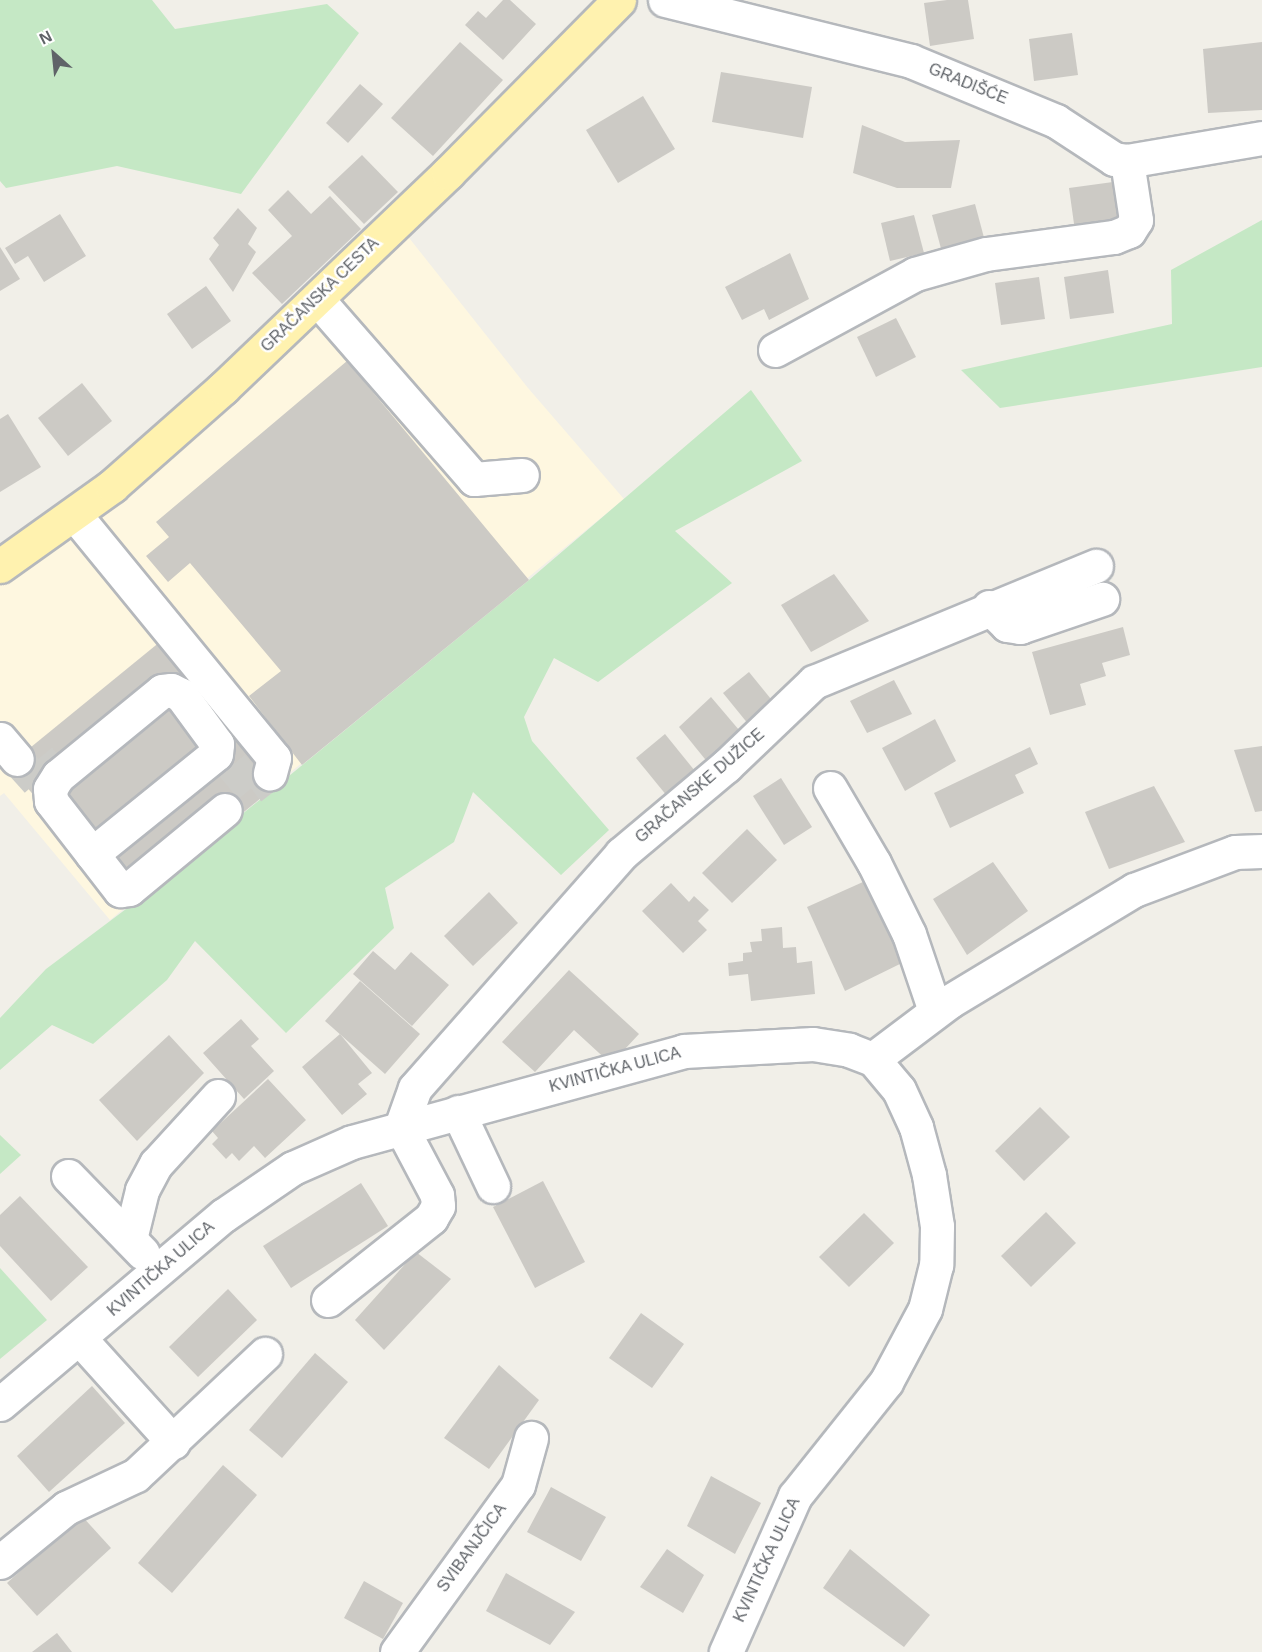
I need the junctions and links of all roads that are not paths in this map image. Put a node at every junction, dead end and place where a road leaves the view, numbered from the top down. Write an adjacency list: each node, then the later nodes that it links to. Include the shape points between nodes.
1 (619, 0): 5 (main road, GRAČANSKA CESTA, via 448,173)
2 (665, 0): 4 (street, GRADIŠĆE, via 911,61 1056,121 1101,152)
3 (1262, 138): 4 (street)
4 (1127, 161): 6 (street, via 1136,220 1129,231 1114,237 986,254 915,273)
5 (317, 298): 7 (street, via 474,479); 8 (main road, GRAČANSKA CESTA, via 223,388)
6 (775, 350)
7 (522, 475)
8 (75, 515): 9 (main road, GRAČANSKA CESTA); 13 (street, via 274,758)
9 (0, 566)
10 (1096, 566): 12 (street, GRAČANSKE DUŽICE)
11 (1102, 598): 12 (street, via 1020,627 1007,625)
12 (989, 607): 22 (street, GRAČANSKE DUŽICE, via 814,682 726,766 621,854 424,1076 407,1103)
13 (270, 773)
14 (830, 788): 18 (street, via 874,863 909,934)
15 (225, 810): 17 (street, via 129,889 120,890)
16 (1262, 851): 18 (street, via 1235,852 1134,890)
17 (92, 854): 17 (street, via 51,801 50,789 58,776 153,698 171,690 181,695 217,744 216,754)
18 (935, 1011): 19 (street)
19 (873, 1059): 21 (street, KVINTIČKA ULICA, via 813,1044 684,1050); 35 (street, KVINTIČKA ULICA, via 899,1090 916,1127 930,1175 937,1226 936,1265 925,1309 886,1382 795,1496)
20 (218, 1096): 25 (street, via 156,1164 142,1190)
21 (458, 1112): 22 (street, KVINTIČKA ULICA); 24 (street)
22 (401, 1127): 26 (street, KVINTIČKA ULICA, via 352,1142 293,1168 224,1215); 27 (street, via 437,1195 438,1206 430,1218)
23 (68, 1176): 25 (street)
24 (493, 1186)
25 (130, 1239): 26 (street)
26 (158, 1270): 28 (street, KVINTIČKA ULICA)
27 (328, 1300)
28 (80, 1339): 30 (street, KVINTIČKA ULICA); 32 (street)
29 (264, 1354): 32 (street)
30 (0, 1404)
31 (531, 1438): 34 (street, SVIBANJČICA, via 518,1485)
32 (173, 1442): 33 (street, via 136,1475 66,1508)
33 (0, 1562)
34 (398, 1652)
35 (726, 1652)

